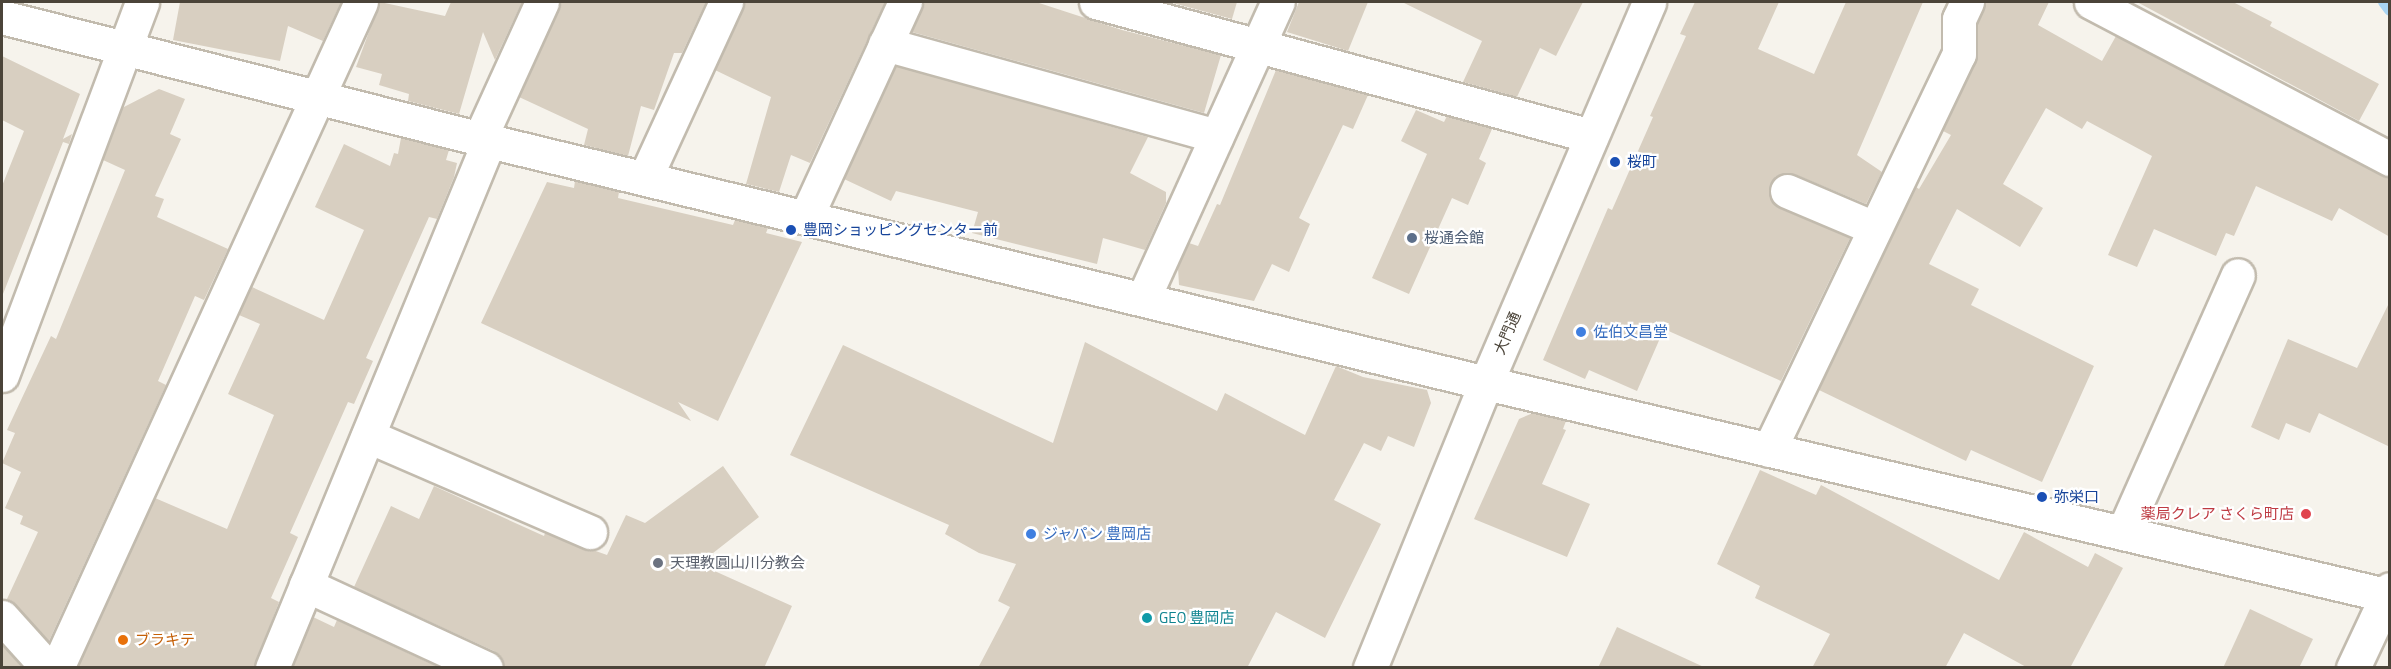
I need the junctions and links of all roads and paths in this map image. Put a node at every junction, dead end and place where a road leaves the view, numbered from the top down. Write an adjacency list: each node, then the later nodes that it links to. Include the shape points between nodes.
1 (142, 2): 14 (street)
2 (361, 2): 15 (street)
3 (542, 2): 18 (street)
4 (726, 2): 20 (street)
5 (905, 2): 12 (street)
6 (1096, 2): 13 (street)
7 (1278, 2): 13 (street)
8 (1649, 2): 17 (street, 大門通)
9 (1967, 2): 23 (street, via 1959,19 1959,54)
10 (2091, 2): 19 (street)
11 (2, 16): 14 (street)
12 (885, 44): 16 (street); 22 (street)
13 (1257, 45): 16 (street); 17 (street)
14 (125, 47): 15 (street); 26 (street)
15 (316, 96): 18 (street); 37 (street)
16 (1216, 136): 25 (street)
17 (1591, 136): 27 (street, 大門通)
18 (485, 139): 20 (street); 28 (street)
19 (2390, 159)
20 (645, 178): 22 (street)
21 (1786, 191): 23 (street)
22 (806, 217): 25 (street)
23 (1874, 228): 29 (street)
24 (2238, 275): 31 (street)
25 (1143, 299): 27 (street)
26 (2, 375)
27 (1486, 383): 29 (street); 35 (street, 大門通)
28 (368, 436): 30 (street); 32 (street)
29 (1769, 450): 31 (street)
30 (590, 532)
31 (2123, 533): 33 (street)
32 (306, 585): 38 (street); 39 (street)
33 (2389, 593): 40 (street)
34 (2, 617): 36 (street)
35 (1377, 665)
36 (48, 668)
37 (57, 668)
38 (272, 668)
39 (486, 668)
40 (2353, 668)

